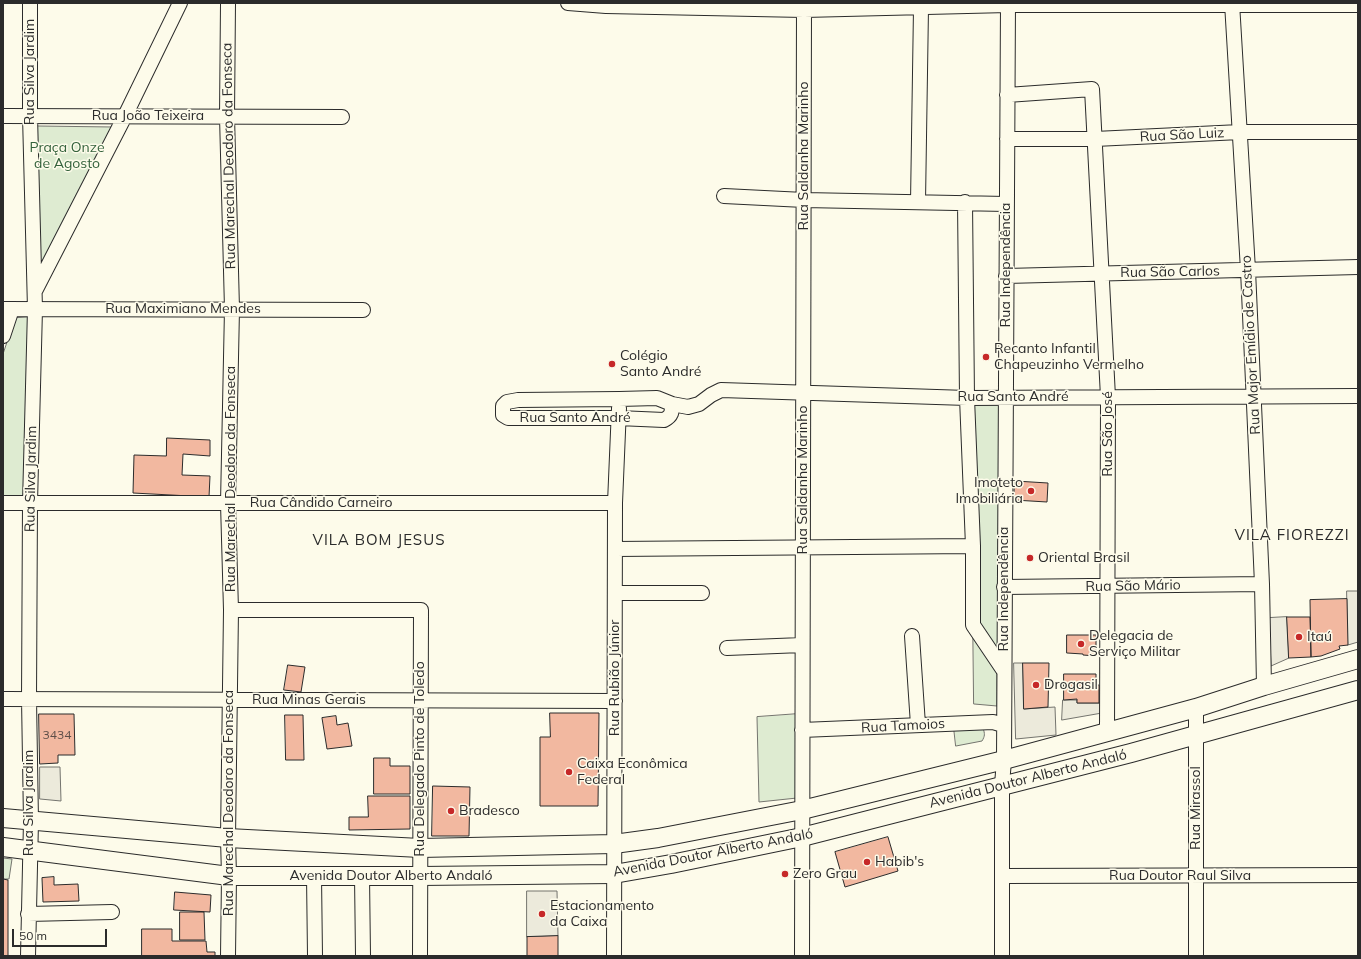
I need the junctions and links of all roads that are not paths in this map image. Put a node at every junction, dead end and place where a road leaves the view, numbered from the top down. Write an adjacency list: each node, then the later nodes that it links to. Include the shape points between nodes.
1 (30, 3): 13 (street, Rua Silva Jardim)
2 (180, 3): 14 (street)
3 (228, 3): 15 (street, Rua Marechal Deodoro da Fonseca)
4 (568, 3): 5 (street)
5 (606, 4): 9 (street)
6 (1008, 4): 7 (street); 10 (street); 11 (street, Rua Independência)
7 (1232, 4): 8 (street); 17 (street, Rua Major Emídio de Castro)
8 (1358, 5)
9 (804, 7): 10 (street); 22 (street, Rua Saldanha Marinho)
10 (921, 8): 23 (street)
11 (1007, 95): 19 (street, Rua Independência); 20 (street, Rua São José, via 1092,89)
12 (3, 116): 13 (street, Rua João Teixeira)
13 (30, 116): 14 (street, Rua João Teixeira); 30 (street, Rua Silva Jardim)
14 (125, 116): 15 (street, Rua João Teixeira); 30 (street)
15 (227, 116): 16 (street, Rua João Teixeira); 33 (street, Rua Marechal Deodoro da Fonseca)
16 (342, 117)
17 (1240, 132): 18 (street, Rua São Luiz); 20 (street, Rua São Luiz); 27 (street, Rua Major Emídio de Castro)
18 (1358, 132)
19 (1007, 139): 20 (street, Rua São Luiz); 25 (street, Rua Independência)
20 (1095, 139): 28 (street, Rua São José)
21 (724, 196): 22 (street)
22 (804, 200): 23 (street); 36 (street, Rua Saldanha Marinho)
23 (918, 202): 24 (street)
24 (965, 202): 25 (street); 41 (street, Rua Independência)
25 (1006, 204): 29 (street, Rua Independência)
26 (1358, 266): 27 (street, Rua São Carlos)
27 (1248, 270): 28 (street, Rua São Carlos); 40 (street, Rua Major Emídio de Castro)
28 (1102, 273): 29 (street, Rua São Carlos); 39 (street, Rua São José)
29 (1006, 276): 38 (street, Rua Independência)
30 (34, 293): 32 (street, Rua Silva Jardim)
31 (8, 309): 32 (street, Rua Maximiano Mendes); 35 (street)
32 (35, 309): 33 (street, Rua Maximiano Mendes); 50 (street, Rua Silva Jardim)
33 (232, 309): 34 (street, Rua Maximiano Mendes); 51 (street, Rua Marechal Deodoro da Fonseca)
34 (363, 310)
35 (3, 336)
36 (803, 393): 41 (street, Rua Santo André); 45 (street, Rua Santo André, via 721,390 699,404 688,407); 54 (street, Rua Saldanha Marinho)
37 (1358, 396): 40 (street, Rua Santo André)
38 (1005, 397): 39 (street, Rua Santo André); 41 (street, Rua Santo André); 58 (street, Rua Independência)
39 (1108, 397): 40 (street, Rua Santo André); 57 (street, Rua São José)
40 (1253, 397): 56 (street, Rua Major Emídio de Castro)
41 (967, 398): 53 (street, Rua Independência)
42 (619, 399): 44 (street, Rua Santo André); 45 (street, Rua Santo André, via 657,398); 48 (street, Rua Rubião Júnior)
43 (557, 400): 44 (street, Rua Santo André); 46 (street); 46 (street, Rua Santo André, via 518,400 503,406 504,415 508,418)
44 (592, 400): 47 (street)
45 (672, 404): 48 (street, Rua Santo André, via 670,417 664,420)
46 (555, 418): 47 (street, Rua Santo André)
47 (592, 418): 48 (street, Rua Santo André)
48 (618, 418): 52 (street, Rua Rubião Júnior)
49 (3, 503): 50 (street, Rua Cândido Carneiro)
50 (30, 503): 51 (street, Rua Cândido Carneiro); 70 (street, Rua Silva Jardim)
51 (228, 503): 52 (street, Rua Cândido Carneiro); 61 (street, Rua Marechal Deodoro da Fonseca)
52 (615, 503): 55 (street, Rua Rubião Júnior)
53 (973, 546): 54 (street); 66 (street, Rua Independência, via 973,625)
54 (803, 548): 55 (street); 63 (street, Rua Saldanha Marinho)
55 (615, 549): 59 (street, Rua Rubião Júnior)
56 (1262, 584): 57 (street, Rua São Mário); 67 (street, Rua Major Emídio de Castro)
57 (1108, 586): 58 (street, Rua São Mário); 78 (street, Rua São José)
58 (1004, 587): 66 (street, Rua Independência)
59 (615, 593): 60 (street); 73 (street, Rua Rubião Júnior)
60 (702, 593)
61 (231, 610): 71 (street, Rua Marechal Deodoro da Fonseca); 72 (street, Rua Delegado Pinto de Toledo, via 420,610)
62 (912, 636): 75 (street)
63 (802, 645): 64 (street); 77 (street, Rua Saldanha Marinho)
64 (727, 648)
65 (1358, 660): 67 (main road, Avenida Doutor Alberto Andaló)
66 (1004, 671): 76 (street, Rua Independência)
67 (1264, 686): 74 (main road, Avenida Doutor Alberto Andaló)
68 (1358, 690): 79 (main road, Avenida Doutor Alberto Andaló)
69 (3, 699): 70 (street, Rua Minas Gerais)
70 (29, 699): 71 (street, Rua Minas Gerais); 84 (street, Rua Silva Jardim)
71 (229, 700): 72 (street, Rua Minas Gerais); 86 (street, Rua Marechal Deodoro da Fonseca)
72 (420, 700): 73 (street, Rua Minas Gerais); 89 (street, Rua Delegado Pinto de Toledo)
73 (614, 701): 87 (street, Rua Rubião Júnior)
74 (1196, 708): 78 (main road, Avenida Doutor Alberto Andaló); 79 (street, Rua Mirassol)
75 (918, 725): 76 (street, Rua Tamoios, via 993,722); 77 (street, Rua Tamoios)
76 (1004, 725): 80 (street, Rua Independência)
77 (802, 730): 82 (street, Rua Saldanha Marinho)
78 (1107, 732): 80 (main road, Avenida Doutor Alberto Andaló)
79 (1196, 735): 81 (main road, Avenida Doutor Alberto Andaló); 97 (street, Rua Mirassol)
80 (1004, 760): 81 (street, Rua Independência); 82 (main road, Avenida Doutor Alberto Andaló)
81 (1002, 784): 85 (main road, Avenida Doutor Alberto Andaló); 96 (street, Rua Independência)
82 (802, 810): 85 (street, Rua Saldanha Marinho); 87 (main road, Avenida Doutor Alberto Andaló)
83 (3, 818): 84 (main road, Avenida Doutor Alberto Andaló)
84 (30, 821): 86 (main road, Avenida Doutor Alberto Andaló); 90 (street, Rua Silva Jardim)
85 (802, 837): 91 (main road, Avenida Doutor Alberto Andaló); 107 (street, Rua Saldanha Marinho)
86 (228, 838): 89 (main road, Avenida Doutor Alberto Andaló); 92 (street, Rua Marechal Deodoro da Fonseca)
87 (614, 844): 89 (main road, Avenida Doutor Alberto Andaló); 91 (street, Rua Rubião Júnior)
88 (3, 848): 90 (main road, Avenida Doutor Alberto Andaló)
89 (420, 848): 95 (street, Rua Delegado Pinto de Toledo)
90 (29, 851): 92 (main road, Avenida Doutor Alberto Andaló); 100 (street, Rua Silva Jardim)
91 (614, 874): 95 (main road, Avenida Doutor Alberto Andaló); 106 (street, Rua Rubião Júnior)
92 (229, 876): 93 (main road, Avenida Doutor Alberto Andaló); 102 (street, Rua Marechal Deodoro da Fonseca)
93 (314, 876): 94 (main road, Avenida Doutor Alberto Andaló); 103 (street)
94 (362, 876): 95 (main road, Avenida Doutor Alberto Andaló); 104 (street)
95 (420, 876): 105 (street, Rua Delegado Pinto de Toledo)
96 (1003, 876): 97 (street, Rua Doutor Raul Silva); 108 (street, Rua Independência)
97 (1196, 876): 98 (street, Rua Doutor Raul Silva); 109 (street, Rua Mirassol)
98 (1358, 876)
99 (112, 912): 100 (street)
100 (28, 914): 101 (street, Rua Silva Jardim)
101 (28, 956)
102 (228, 956)
103 (315, 956)
104 (362, 956)
105 (420, 956)
106 (614, 956)
107 (802, 956)
108 (1002, 956)
109 (1196, 956)

